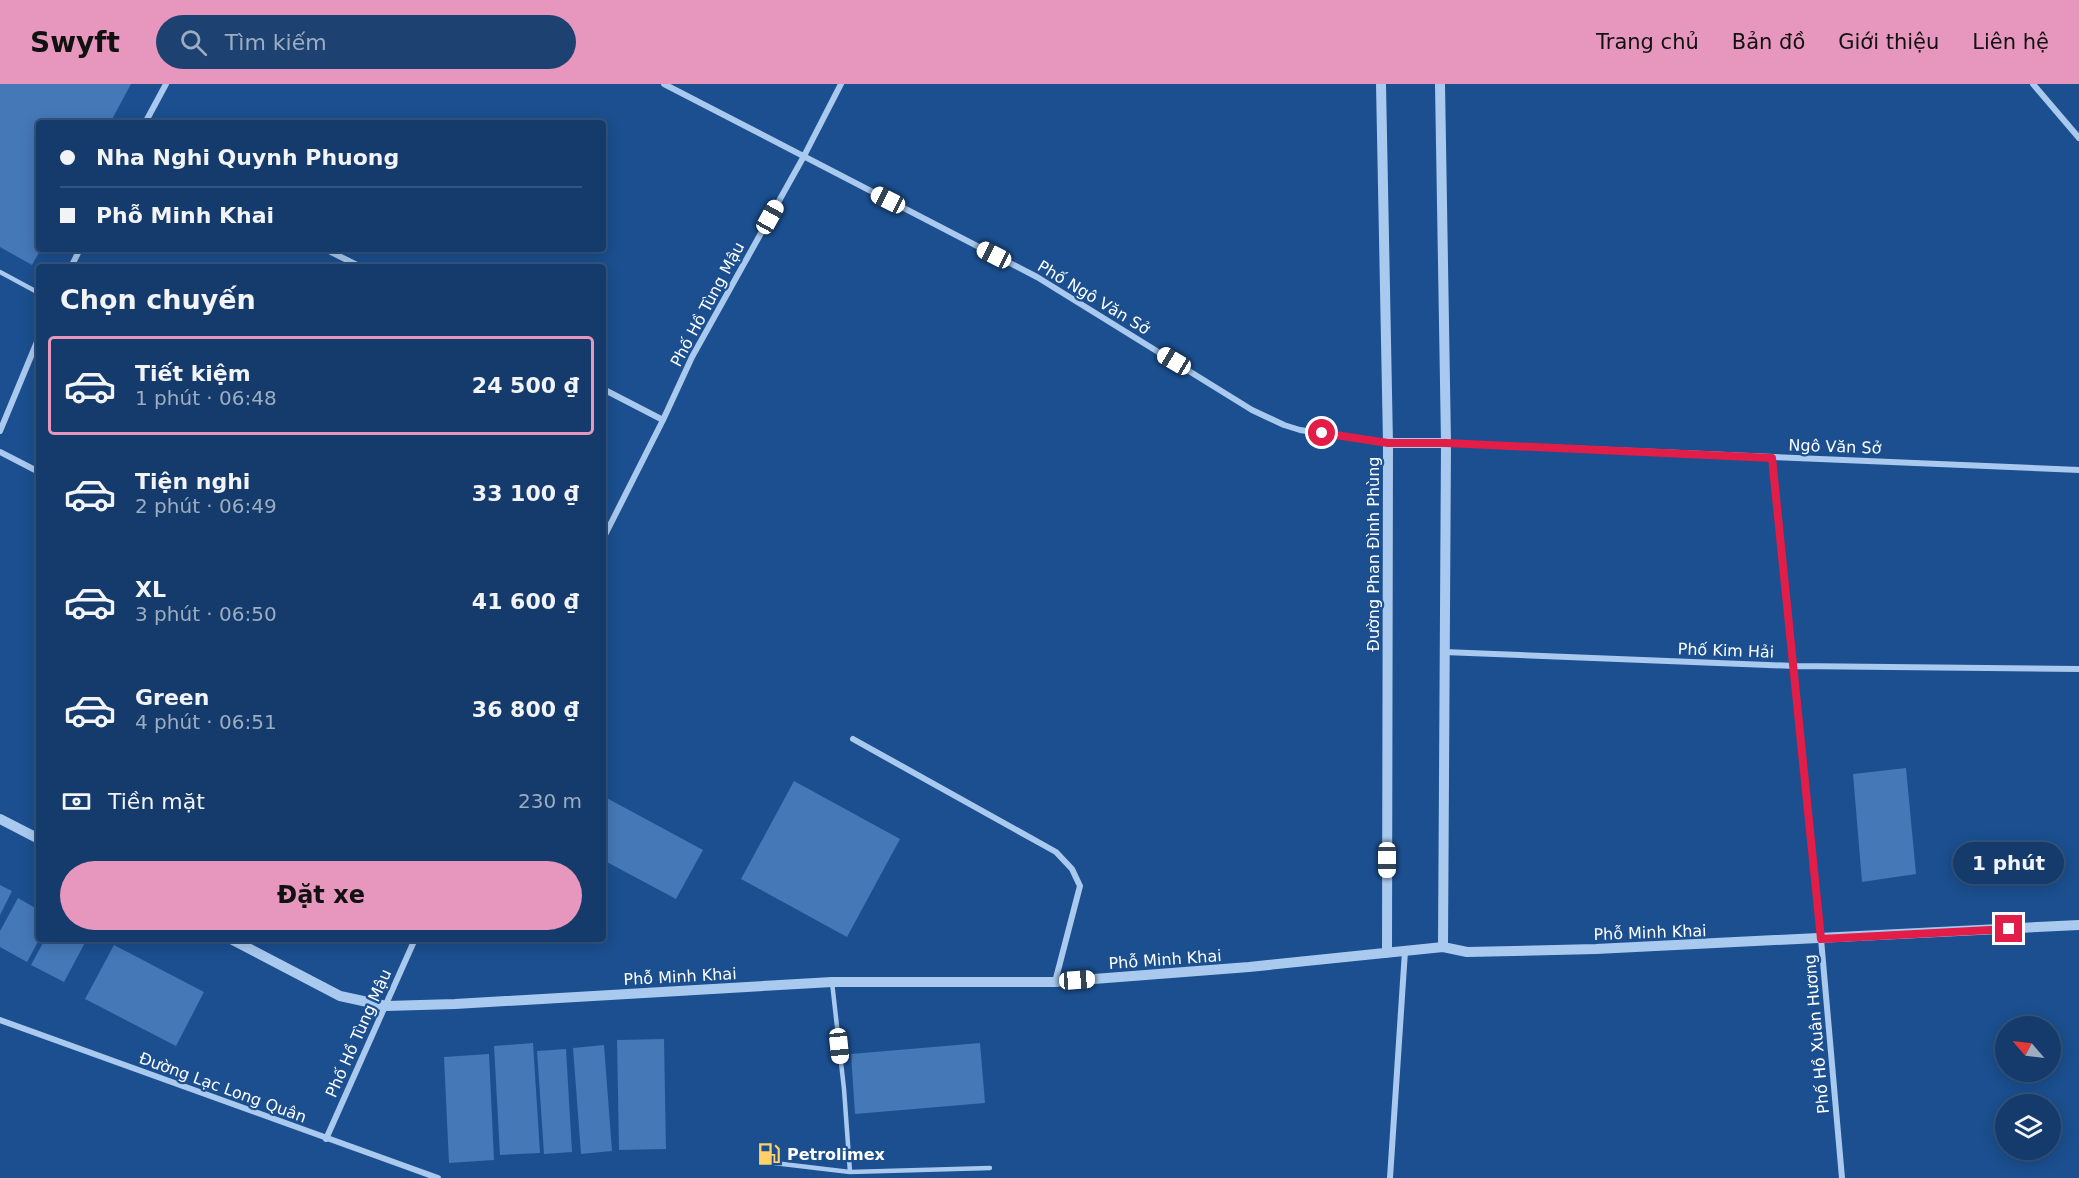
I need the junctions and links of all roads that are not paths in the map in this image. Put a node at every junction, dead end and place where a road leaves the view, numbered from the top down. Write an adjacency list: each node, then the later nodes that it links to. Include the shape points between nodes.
1 (166, 84): 7 (street)
2 (664, 84): 9 (street, Phố Ngô Văn Sở)
3 (841, 84): 9 (street, Phố Hồ Tùng Mậu)
4 (1381, 84): 18 (street, Đường Phan Đình Phùng)
5 (1440, 84): 19 (street)
6 (2033, 84): 8 (street)
7 (147, 120)
8 (2079, 138)
9 (804, 156): 16 (street, Phố Hồ Tùng Mậu, via 692,357); 18 (street, Phố Ngô Văn Sở, via 1037,277 1252,410 1300,430)
10 (331, 252): 11 (street)
11 (355, 264)
12 (0, 272): 13 (lane)
13 (36, 290)
14 (36, 344): 17 (street)
15 (606, 392): 16 (street)
16 (663, 420): 24 (street, Phố Hồ Tùng Mậu)
17 (0, 431)
18 (1388, 443): 19 (street); 37 (street, Đường Phan Đình Phùng)
19 (1446, 443): 21 (street, Ngô Văn Sở); 25 (street)
20 (0, 452): 22 (street)
21 (1772, 458): 23 (street, Ngô Văn Sở); 26 (street, Phố Hồ Xuân Hương)
22 (36, 470)
23 (2079, 470)
24 (606, 534)
25 (1444, 652): 26 (street, Phố Kim Hải); 35 (street)
26 (1794, 666): 27 (street, Phố Kim Hải); 32 (street, Phố Hồ Xuân Hương)
27 (2079, 669)
28 (853, 739): 39 (street, via 1056,852 1072,868 1080,886)
29 (0, 819): 30 (street)
30 (36, 837)
31 (2079, 925): 32 (street, Phỗ Minh Khai)
32 (1821, 939): 35 (street, Phỗ Minh Khai, via 1572,950 1467,952); 48 (street, Phố Hồ Xuân Hương)
33 (237, 942): 40 (street, Phỗ Minh Khai, via 340,996)
34 (414, 942): 40 (street, Phố Hồ Tùng Mậu)
35 (1443, 947): 36 (street, Phỗ Minh Khai)
36 (1405, 951): 37 (street, Phỗ Minh Khai); 47 (street)
37 (1387, 953): 39 (street, Phỗ Minh Khai)
38 (832, 982): 39 (street, Phỗ Minh Khai); 40 (street, Phỗ Minh Khai, via 467,1004); 45 (lane)
39 (1055, 982)
40 (386, 1005): 42 (street, Phố Hồ Tùng Mậu)
41 (0, 1020): 42 (street, Đường Lạc Long Quân)
42 (326, 1138): 46 (street, Đường Lạc Long Quân)
43 (774, 1163): 45 (lane)
44 (990, 1168): 45 (lane)
45 (850, 1172)
46 (438, 1178)
47 (1390, 1178)
48 (1842, 1178)

